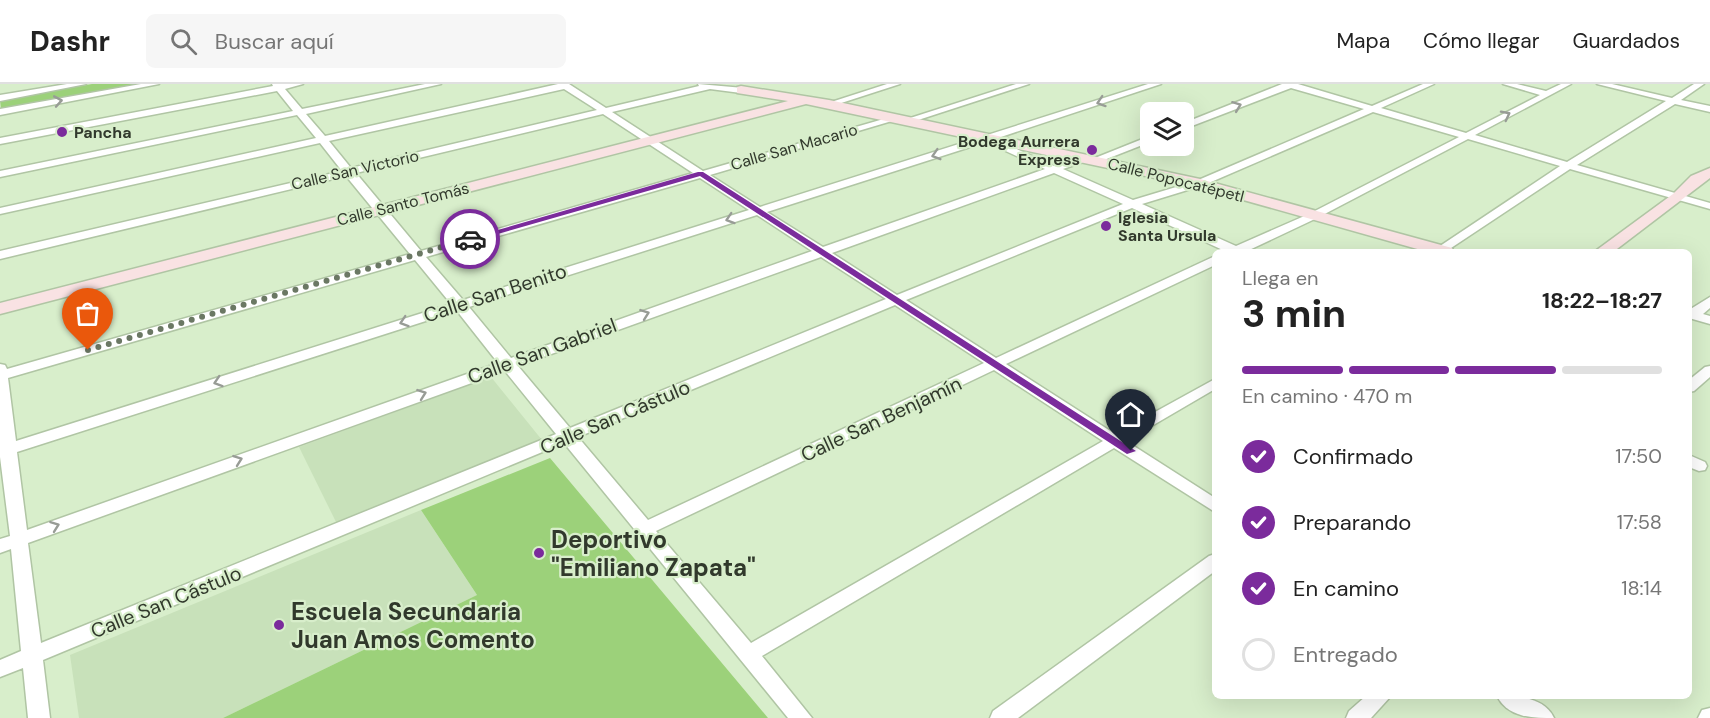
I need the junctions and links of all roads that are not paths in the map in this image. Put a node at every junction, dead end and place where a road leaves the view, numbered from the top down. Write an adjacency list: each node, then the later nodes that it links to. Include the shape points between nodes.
1 (82, 84): 21 (street)
2 (155, 84): 28 (street, one-way to 2)
3 (299, 84): 17 (street)
4 (437, 84): 29 (street)
5 (690, 84): 18 (street, Calle Popocatépetl)
6 (764, 84): 19 (street)
7 (896, 84): 24 (street)
8 (1025, 84): 30 (street, Calle San Macario)
9 (1157, 84): 33 (street, Calle San Benito, one-way to 33)
10 (1290, 84): 26 (street); 31 (street, one-way to 10)
11 (1430, 84): 26 (street, Calle San Cástulo)
12 (1507, 84): 20 (street)
13 (1567, 84): 20 (street)
14 (1601, 84): 23 (street)
15 (1700, 84): 23 (street)
16 (564, 85): 27 (street); 34 (street)
17 (277, 86): 29 (street); 36 (street)
18 (710, 86): 19 (street, Calle Popocatépetl); 27 (street, Calle San Victorio)
19 (741, 90): 22 (street, Calle Popocatépetl)
20 (1547, 94): 32 (street, one-way to 20)
21 (0, 98)
22 (807, 100): 24 (street, Calle Popocatépetl); 35 (street, Calle Santo Tomás)
23 (1674, 101): 25 (street); 39 (street)
24 (829, 104): 30 (street, Calle Popocatépetl)
25 (1710, 109)
26 (1374, 110): 32 (street); 45 (street, Calle San Cástulo)
27 (603, 111): 35 (street); 41 (street, Calle San Victorio)
28 (0, 112)
29 (300, 113): 34 (street); 43 (street)
30 (903, 119): 33 (street, Calle Popocatépetl); 44 (street, Calle San Macario)
31 (1194, 122)
32 (1465, 136): 39 (street); 52 (street)
33 (992, 138): 38 (street, Calle Popocatépetl); 40 (street, via 1000,146); 50 (street, Calle San Benito, one-way to 50)
34 (323, 140): 41 (street); 51 (street)
35 (650, 140): 44 (street); 49 (street, Calle Santo Tomás)
36 (0, 141)
37 (1140, 142): 38 (street, Calle San Gabriel)
38 (1090, 159): 40 (street, Calle San Gabriel); 45 (street, Calle Popocatépetl)
39 (1568, 166): 46 (street); 56 (street, via 1492,213)
40 (1055, 169): 47 (street); 58 (street, Calle San Gabriel)
41 (348, 172): 49 (street); 59 (street, Calle San Victorio)
42 (1710, 172): 46 (street, via 1696,179)
43 (0, 174)
44 (700, 174): 50 (street); 60 (street, Calle San Macario)
45 (1200, 183): 47 (street, Calle San Cástulo); 52 (street, Calle Popocatépetl)
46 (1678, 197): 48 (street); 57 (street)
47 (1132, 204): 53 (street); 62 (street, Calle San Cástulo)
48 (1710, 206)
49 (379, 210): 60 (street); 65 (street, Calle Santo Tomás)
50 (756, 210): 58 (street); 64 (street, Calle San Benito, one-way to 64)
51 (0, 211)
52 (1312, 216): 54 (street); 55 (street, Calle Popocatépetl)
53 (1230, 249)
54 (1242, 249)
55 (1434, 249)
56 (1444, 249)
57 (1606, 249)
58 (821, 252): 62 (street); 69 (street, Calle San Gabriel, one-way to 58)
59 (0, 255)
60 (418, 255): 64 (street); 72 (street, Calle San Macario)
61 (1212, 261): 70 (street, Calle San Benjamín)
62 (896, 300): 70 (street); 75 (street, Calle San Cástulo)
63 (1710, 301): 66 (street)
64 (458, 305): 69 (street); 77 (street, Calle San Benito, one-way to 77)
65 (0, 309)
66 (1692, 314)
67 (1692, 315): 68 (street)
68 (1710, 320)
69 (507, 363): 75 (street); 80 (street, Calle San Gabriel, one-way to 69)
70 (997, 364): 76 (street); 79 (street, Calle San Benjamín)
71 (1710, 370): 74 (street)
72 (0, 373): 77 (street)
73 (1212, 385): 76 (street)
74 (1692, 385)
75 (566, 437): 79 (street); 84 (street, Calle San Cástulo)
76 (1114, 440): 78 (street); 83 (street)
77 (4, 451): 80 (street)
78 (1212, 504)
79 (644, 530): 83 (street)
80 (19, 539): 81 (street, Calle San Gabriel); 84 (street)
81 (0, 546)
82 (1212, 563): 90 (street)
83 (748, 654): 89 (street)
84 (33, 656): 85 (street, Calle San Cástulo); 88 (street)
85 (0, 669)
86 (1377, 699): 91 (street)
87 (1513, 699): 92 (street)
88 (39, 718)
89 (801, 718)
90 (1001, 718)
91 (1357, 718)
92 (1543, 718)

